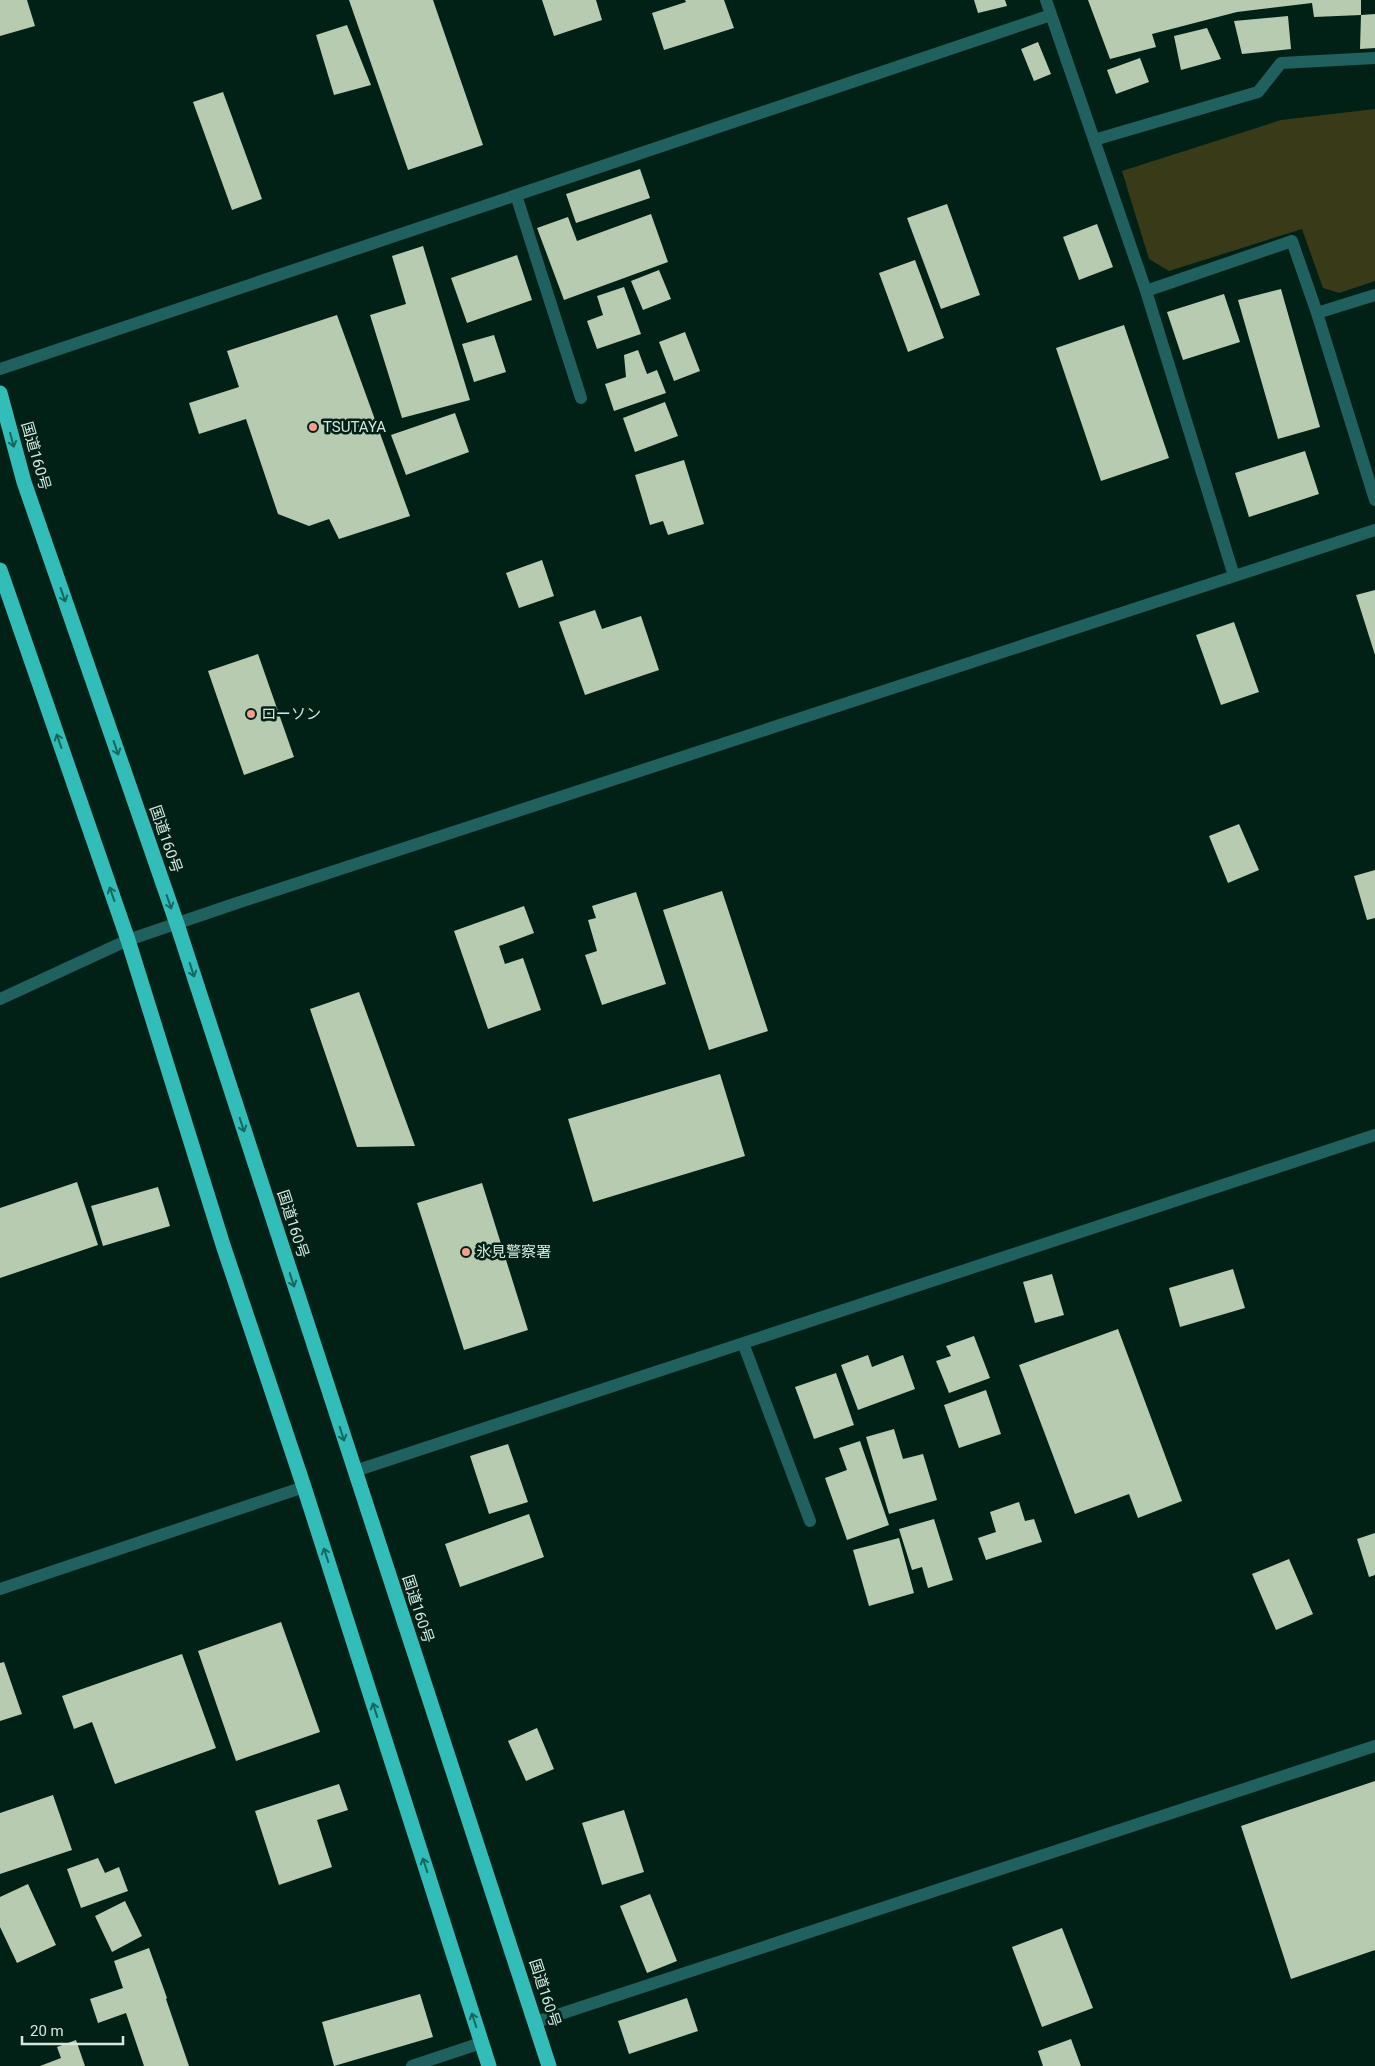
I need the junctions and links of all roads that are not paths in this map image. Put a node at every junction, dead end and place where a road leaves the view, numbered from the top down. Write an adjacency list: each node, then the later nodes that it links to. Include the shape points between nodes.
1 (1046, 0): 2 (street)
2 (1051, 15): 4 (street); 5 (street)
3 (1375, 58): 4 (street, via 1282,63 1258,92)
4 (1094, 140): 6 (street)
5 (516, 195): 9 (street); 11 (street)
6 (1146, 291): 8 (street, via 1292,241); 15 (street)
7 (1375, 295): 8 (street)
8 (1317, 313): 12 (street)
9 (0, 369)
10 (0, 393): 16 (highway, 国道160号, one-way to 16, via 24,482)
11 (582, 398)
12 (1375, 500)
13 (1375, 530): 15 (street)
14 (0, 570): 17 (highway, one-way to 14)
15 (1234, 576): 16 (street)
16 (177, 924): 17 (street); 21 (highway, 国道160号, one-way to 21)
17 (128, 940): 18 (street); 22 (highway, via 223,1245)
18 (0, 999)
19 (1375, 1135): 20 (street)
20 (743, 1343): 21 (street); 23 (street)
21 (354, 1472): 26 (highway, 国道160号)
22 (304, 1487): 24 (street); 27 (highway, one-way to 22)
23 (810, 1521)
24 (0, 1589)
25 (1375, 1746): 26 (street)
26 (536, 2022): 30 (highway, 国道160号)
27 (481, 2043): 28 (street); 29 (highway)
28 (412, 2066)
29 (489, 2066)
30 (549, 2066)

